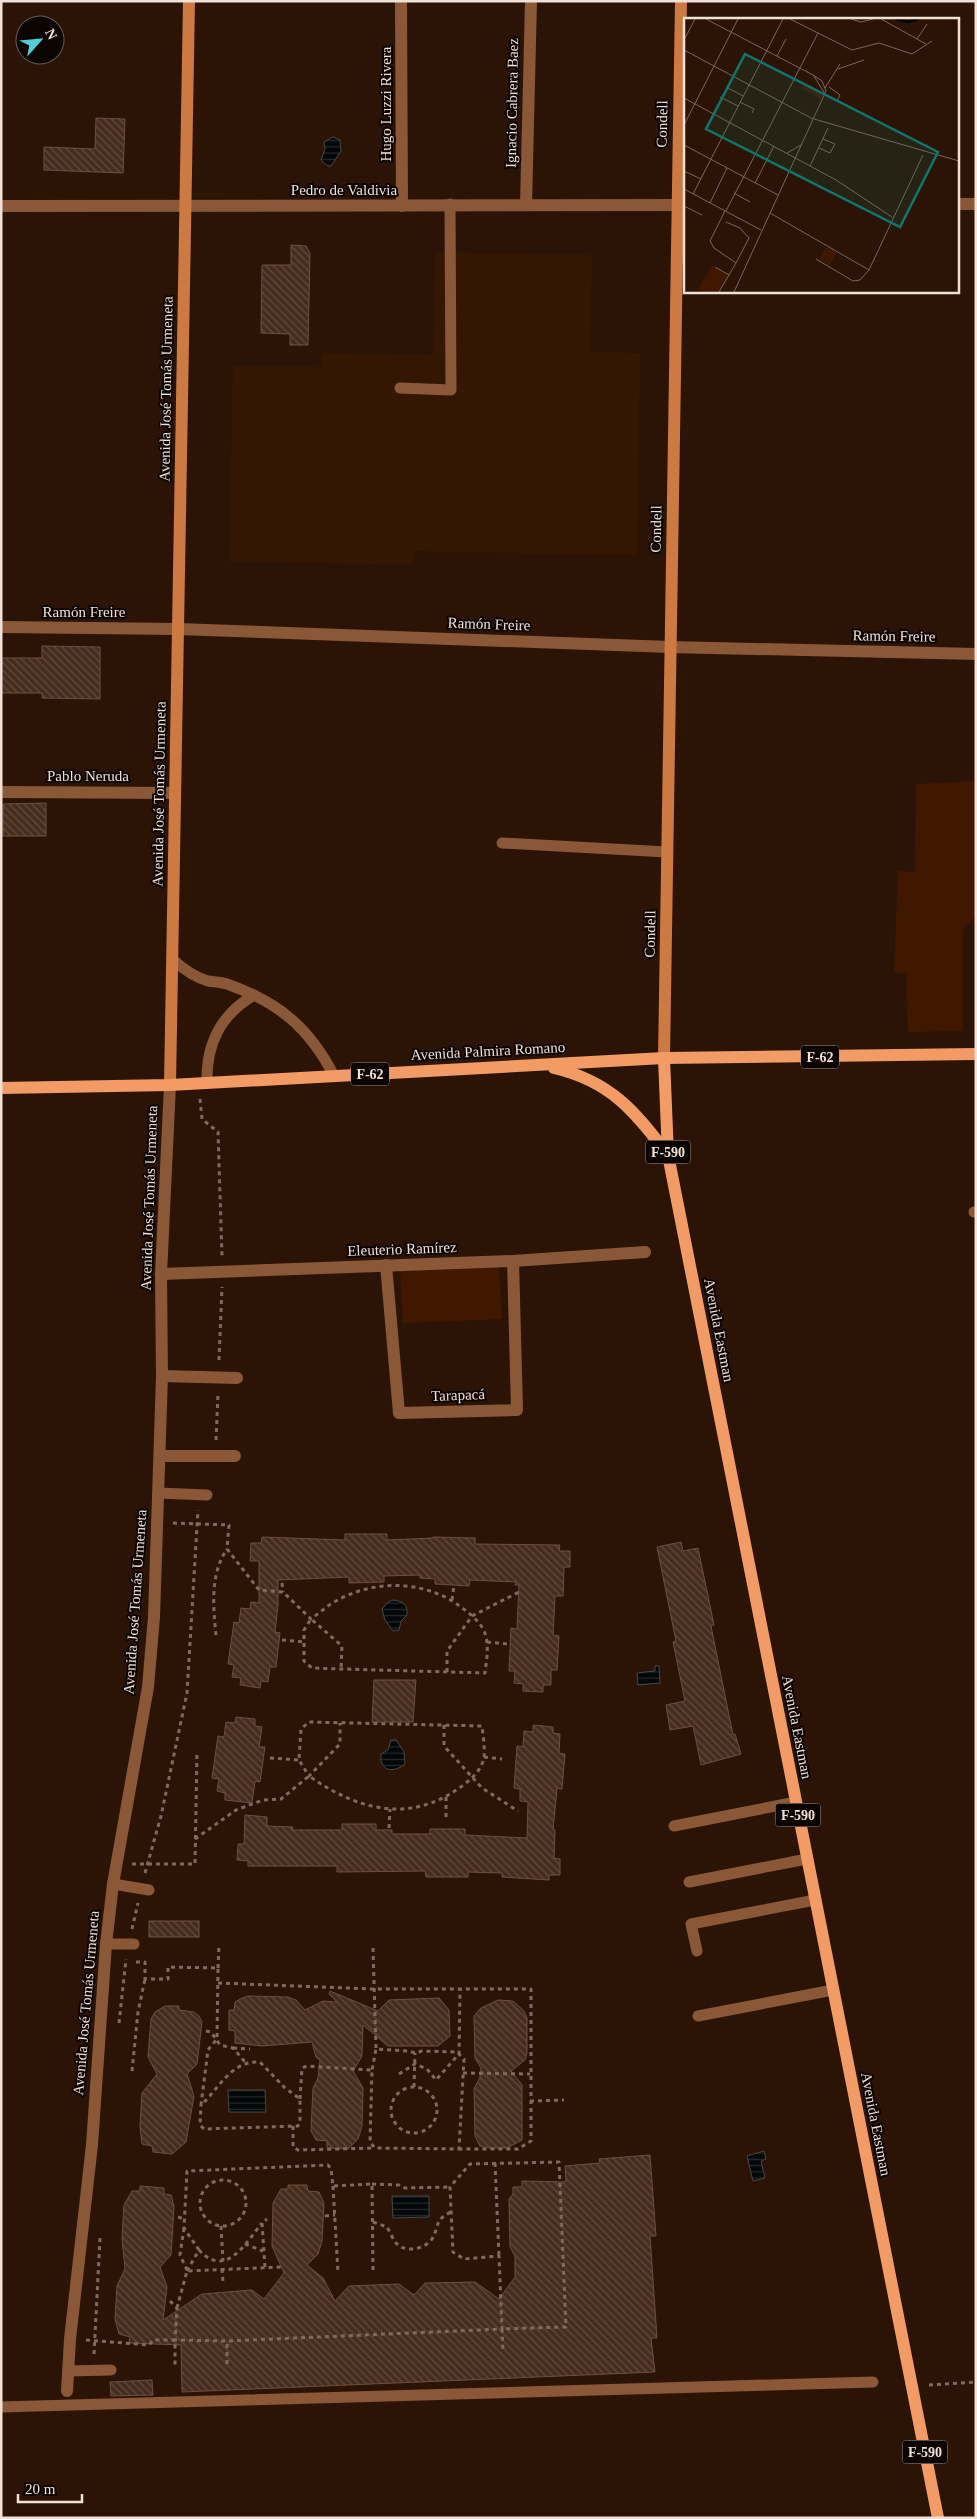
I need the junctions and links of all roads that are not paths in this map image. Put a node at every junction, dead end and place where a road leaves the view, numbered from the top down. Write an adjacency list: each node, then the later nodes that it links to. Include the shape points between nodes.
1 (189, 1): 11 (street, Avenida José Tomás Urmeneta)
2 (401, 1): 12 (street, Hugo Luzzi Rivera)
3 (531, 1): 8 (street, Ignacio Cabrera Baez)
4 (680, 1): 9 (street, Condell)
5 (450, 204): 8 (street, Pedro de Valdivia); 12 (street, Pedro de Valdivia); 13 (lane, via 452,390)
6 (960, 204): 7 (street)
7 (976, 204)
8 (526, 205): 9 (street, Pedro de Valdivia)
9 (682, 205): 16 (street, Condell)
10 (1, 206): 11 (street, Pedro de Valdivia)
11 (186, 206): 12 (street, Pedro de Valdivia); 15 (street, Avenida José Tomás Urmeneta)
12 (402, 206)
13 (400, 388)
14 (1, 627): 15 (street, Ramón Freire)
15 (178, 629): 16 (street, Ramón Freire); 19 (street, Avenida José Tomás Urmeneta)
16 (670, 647): 17 (street, Ramón Freire); 21 (street, Condell)
17 (976, 654)
18 (1, 792): 19 (street, Pablo Neruda)
19 (175, 793): 22 (street, Avenida José Tomás Urmeneta)
20 (502, 843): 21 (lane)
21 (667, 852): 25 (street, Condell)
22 (172, 960): 23 (lane, via 197,976); 29 (street, Avenida José Tomás Urmeneta)
23 (254, 995): 27 (lane, via 277,1007 304,1030); 28 (lane, via 231,1011 214,1035 207,1067)
24 (976, 1054): 25 (main road, Avenida Palmira Romano / F-62)
25 (664, 1058): 26 (main road, Avenida Palmira Romano / F-62); 31 (main road, Avenida Eastman / F-590)
26 (532, 1065): 27 (main road, Avenida Palmira Romano / F-62); 31 (main road, via 572,1072 608,1090 640,1117)
27 (334, 1076): 28 (main road, Avenida Palmira Romano / F-62)
28 (208, 1083): 29 (main road, Avenida Palmira Romano / F-62)
29 (170, 1085): 30 (main road, Avenida Palmira Romano / F-62); 35 (street, Avenida José Tomás Urmeneta)
30 (1, 1088)
31 (668, 1155): 42 (main road, Avenida Eastman / F-590)
32 (644, 1252): 33 (street, Eleuterio Ramírez)
33 (513, 1261): 34 (street, Eleuterio Ramírez); 34 (street, Tarapacá, via 517,1410 399,1413)
34 (386, 1265): 35 (street, Eleuterio Ramírez)
35 (161, 1274): 36 (street, Avenida José Tomás Urmeneta)
36 (162, 1376): 37 (street); 38 (street, Avenida José Tomás Urmeneta)
37 (237, 1378)
38 (160, 1456): 39 (street); 40 (street, Avenida José Tomás Urmeneta)
39 (235, 1456)
40 (158, 1493): 41 (lane); 46 (street, Avenida José Tomás Urmeneta, via 148,1687)
41 (203, 1495)
42 (796, 1802): 43 (lane); 44 (main road, Avenida Eastman / F-590)
43 (674, 1826)
44 (807, 1859): 45 (lane); 48 (main road, Avenida Eastman / F-590)
45 (688, 1882)
46 (113, 1884): 47 (lane); 49 (street, Avenida José Tomás Urmeneta)
47 (145, 1889)
48 (815, 1900): 51 (lane, via 691,1924); 52 (main road, Avenida Eastman / F-590)
49 (106, 1944): 50 (lane); 54 (street, Avenida José Tomás Urmeneta, via 92,2145)
50 (131, 1945)
51 (697, 1951)
52 (833, 1990): 53 (lane); 59 (main road, Avenida Eastman / F-590)
53 (698, 2016)
54 (68, 2370): 55 (lane); 57 (street, Avenida José Tomás Urmeneta)
55 (111, 2370)
56 (873, 2382): 58 (lane)
57 (68, 2391)
58 (1, 2407)
59 (938, 2518)

